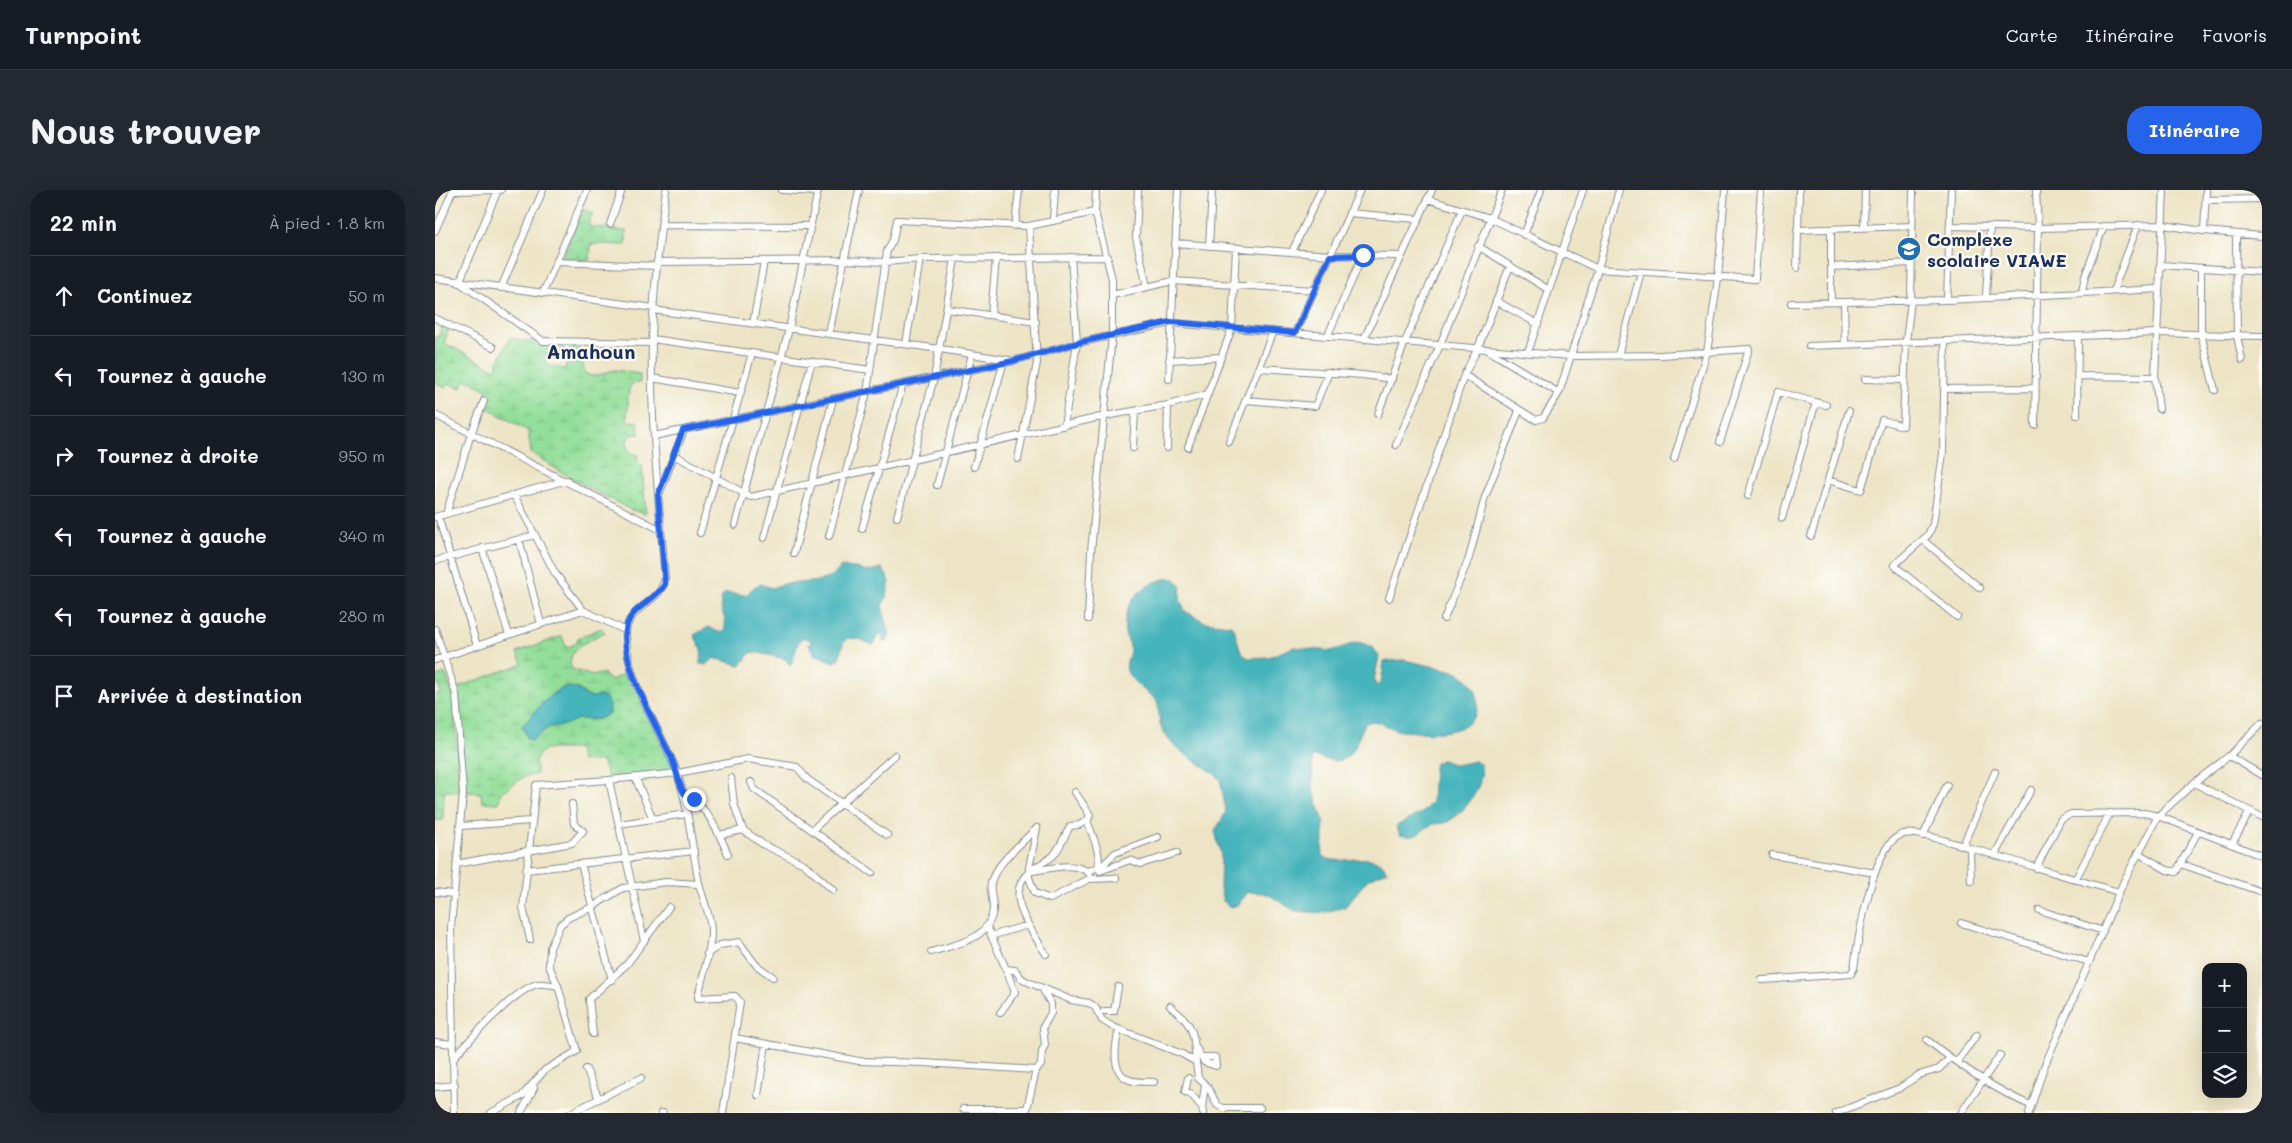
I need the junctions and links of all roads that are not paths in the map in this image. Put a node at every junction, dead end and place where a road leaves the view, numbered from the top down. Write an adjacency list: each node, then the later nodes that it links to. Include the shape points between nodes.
1 (453, 190): 2 (street); 56 (street)
2 (499, 190): 95 (street)
3 (543, 190): 98 (street)
4 (587, 190): 79 (street)
5 (622, 190): 41 (street)
6 (666, 190): 42 (street)
7 (782, 190): 31 (street)
8 (859, 190): 76 (street)
9 (1019, 190): 46 (street)
10 (1055, 190): 39 (street)
11 (1096, 190): 36 (street)
12 (1138, 190): 97 (street, via 1136,237)
13 (1178, 190): 61 (street)
14 (1212, 190): 62 (street)
15 (1321, 190): 65 (street)
16 (1360, 190): 37 (street)
17 (1432, 190): 32 (street)
18 (1502, 190): 38 (street)
19 (1541, 190): 58 (street)
20 (1583, 190): 66 (street)
21 (1619, 190): 88 (street)
22 (1725, 190): 93 (street)
23 (1761, 190): 93 (street, via 1755,279)
24 (1799, 190): 55 (street)
25 (1865, 190): 51 (street)
26 (1913, 190): 48 (street)
27 (1951, 190): 49 (street)
28 (2036, 190): 53 (street)
29 (2164, 190): 44 (street)
30 (2206, 190): 34 (street)
31 (817, 191): 45 (street)
32 (1427, 199): 35 (street); 40 (street)
33 (2262, 199): 34 (street)
34 (2206, 200): 57 (street)
35 (1462, 210): 38 (street); 139 (street)
36 (1095, 212): 39 (street); 70 (street)
37 (1349, 213): 40 (street); 68 (street)
38 (1490, 218): 58 (street); 63 (street)
39 (1053, 219): 47 (street)
40 (1417, 219): 69 (street)
41 (610, 224)
42 (661, 225): 45 (street); 82 (street)
43 (2138, 225): 44 (street); 50 (street); 102 (street)
44 (2163, 225): 57 (street); 84 (street)
45 (810, 226): 78 (street)
46 (1015, 226): 47 (street); 80 (street, via 897,220)
47 (1029, 226): 72 (street)
48 (1912, 226): 51 (street); 81 (street)
49 (1950, 226): 52 (street); 109 (street)
50 (2103, 226): 53 (street); 103 (street)
51 (1864, 227): 54 (street)
52 (1990, 227): 53 (street); 106 (street)
53 (2038, 228): 107 (street)
54 (1831, 229): 55 (street); 85 (street)
55 (1797, 230): 86 (street)
56 (435, 231)
57 (2204, 232): 59 (street)
58 (1524, 234): 66 (street)
59 (2236, 234): 60 (street); 89 (street)
60 (2262, 236)
61 (1175, 243): 62 (street); 94 (street)
62 (1209, 246): 64 (street)
63 (1478, 246): 83 (street); 143 (street)
64 (1236, 248): 65 (street); 96 (street)
65 (1292, 252): 68 (street)
66 (1562, 252): 88 (street); 101 (street)
67 (1363, 255): 68 (street); 69 (street); 130 (street)
68 (1330, 256): 100 (street)
69 (1401, 256): 135 (street)
70 (1108, 257): 73 (street); 105 (street)
71 (997, 258): 72 (street); 75 (street); 116 (street)
72 (1032, 258): 73 (street); 118 (street)
73 (1071, 258): 141 (street)
74 (920, 259): 75 (street); 80 (street); 142 (street)
75 (955, 259): 115 (street)
76 (844, 260): 78 (street); 80 (street); 127 (street)
77 (764, 261): 78 (street); 82 (street); 120 (street)
78 (803, 261): 122 (street)
79 (557, 262): 82 (street); 104 (street)
80 (885, 262): 136 (street)
81 (1911, 263): 85 (street); 108 (street)
82 (656, 264): 114 (street)
83 (1510, 266): 101 (street); 110 (street)
84 (2160, 266): 87 (street); 99 (street)
85 (1831, 267): 111 (street)
86 (1797, 268)
87 (2201, 268): 89 (street); 128 (street)
88 (1598, 269): 90 (street); 155 (street)
89 (2235, 271): 91 (street); 132 (street)
90 (1641, 272): 93 (street); 154 (street)
91 (2262, 272)
92 (435, 278): 95 (street)
93 (1718, 278): 150 (street)
94 (1173, 281): 96 (street); 97 (street); 119 (street)
95 (459, 283): 98 (street); 137 (street, via 543,341)
96 (1235, 283): 100 (street); 123 (street)
97 (1147, 287): 105 (street)
98 (501, 288): 104 (street)
99 (2159, 289): 102 (street); 126 (street)
100 (1314, 290): 125 (street)
101 (1549, 290): 121 (street)
102 (2113, 291): 103 (street)
103 (2082, 292): 107 (street)
104 (543, 293): 114 (street)
105 (1113, 295): 129 (street)
106 (1986, 296): 107 (street); 109 (street)
107 (2037, 296): 134 (street)
108 (1911, 300): 109 (street); 112 (street); 140 (street)
109 (1947, 300)
110 (1496, 301): 121 (street); 147 (street)
111 (1831, 302): 112 (street); 113 (street)
112 (1845, 302): 144 (street)
113 (1791, 303)
114 (654, 309): 120 (street); 137 (street)
115 (947, 309): 116 (street); 148 (street)
116 (991, 315): 118 (street)
117 (435, 318): 146 (street)
118 (1036, 322): 152 (street)
119 (1171, 322): 123 (street); 129 (street); 158 (street)
120 (753, 324): 122 (street)
121 (1538, 324): 149 (street)
122 (789, 328): 127 (street); 156 (street)
123 (1232, 328): 124 (street); 157 (street)
124 (1273, 331): 125 (street); 162 (street)
125 (1295, 333): 130 (street)
126 (2157, 333): 128 (street); 131 (street); 168 (street)
127 (829, 334): 136 (street)
128 (2201, 334): 132 (street); 178 (street)
129 (1112, 336): 141 (street); 198 (street)
130 (1328, 336): 135 (street)
131 (2078, 336): 134 (street); 167 (street)
132 (2237, 336): 133 (street); 159 (street)
133 (2262, 336)
134 (2035, 337): 138 (street); 176 (street)
135 (1364, 338): 139 (street)
136 (874, 340): 142 (street); 163 (street)
137 (652, 341): 151 (street); 169 (street)
138 (1945, 341): 140 (street); 177 (street)
139 (1405, 342): 143 (street); 172 (street)
140 (1906, 342): 144 (street); 174 (street)
141 (1077, 343): 152 (street); 201 (street)
142 (906, 344): 148 (street)
143 (1440, 345): 147 (street); 209 (street)
144 (1845, 345): 145 (street)
145 (1809, 346)
146 (493, 347)
147 (1481, 348): 149 (street); 166 (street); 181 (street)
148 (940, 349): 153 (street); 170 (street)
149 (1528, 352): 155 (street)
150 (1707, 352): 154 (street); 207 (street, via 1749,349); 216 (street)
151 (752, 353): 156 (street); 180 (street)
152 (1037, 353): 161 (street); 204 (street)
153 (972, 354): 161 (street); 164 (street)
154 (1618, 355): 155 (street)
155 (1570, 356): 181 (street)
156 (782, 357): 160 (street); 194 (street)
157 (1222, 357): 158 (street); 182 (street)
158 (1169, 360): 171 (street)
159 (2242, 360)
160 (811, 361): 163 (street); 189 (street)
161 (1004, 361): 164 (street); 208 (street)
162 (1259, 368): 165 (street); 184 (street)
163 (871, 370): 179 (street)
164 (967, 370): 170 (street); 213 (street)
165 (1329, 372): 172 (street); 184 (street, via 1315,406)
166 (1464, 375): 192 (street); 250 (street)
167 (2077, 376): 168 (street); 197 (street)
168 (2155, 377): 190 (street)
169 (652, 378): 180 (street); 205 (street)
170 (934, 378): 175 (street); 217 (street)
171 (1169, 379)
172 (1392, 379): 195 (street)
173 (1865, 379): 174 (street)
174 (1904, 380): 223 (street, via 1903,426 1882,420 1861,490)
175 (903, 384): 179 (street); 219 (street)
176 (2035, 388): 177 (street); 200 (street)
177 (1944, 389): 244 (street, via 1943,453 1933,524)
178 (2215, 390)
179 (867, 392): 183 (street); 220 (street)
180 (740, 393): 199 (street)
181 (1559, 393): 192 (street, via 1540,420)
182 (1208, 394): 187 (street); 210 (street)
183 (833, 399): 189 (street); 224 (street)
184 (1246, 400): 206 (street)
185 (484, 401): 203 (street)
186 (1816, 402): 188 (street); 230 (street, via 1778,392); 234 (street)
187 (1168, 405): 191 (street); 212 (street)
188 (1826, 405)
189 (801, 406): 194 (street); 226 (street)
190 (2159, 409)
191 (1135, 411): 198 (street); 211 (street)
192 (1519, 411): 254 (street, via 1485,497 1469,558)
193 (1849, 411): 223 (street)
194 (767, 413): 199 (street); 227 (street)
195 (1378, 414)
196 (435, 415): 203 (street)
197 (2077, 415)
198 (1105, 416): 201 (street); 253 (street, via 1091,551)
199 (732, 420): 202 (street); 221 (street)
200 (2035, 425)
201 (1063, 426): 204 (street)
202 (683, 430): 205 (street); 214 (street)
203 (471, 434): 222 (street); 231 (street)
204 (1024, 435): 208 (street); 215 (street)
205 (654, 436): 229 (street)
206 (1229, 442)
207 (1721, 442)
208 (981, 445): 213 (street); 218 (street)
209 (1396, 445)
210 (1188, 447)
211 (1133, 448)
212 (1167, 448)
213 (945, 454): 217 (street); 225 (street)
214 (674, 455): 221 (street); 229 (street)
215 (1018, 459)
216 (1674, 460)
217 (912, 461): 219 (street); 233 (street)
218 (975, 467)
219 (879, 468): 220 (street); 236 (street)
220 (844, 477): 224 (street); 240 (street)
221 (715, 478): 227 (street); 238 (street)
222 (567, 480): 228 (street); 237 (street)
223 (1828, 480): 241 (street)
224 (810, 484): 226 (street); 246 (street)
225 (937, 485)
226 (777, 491): 227 (street, via 751,497); 242 (street)
227 (744, 493): 235 (street)
228 (514, 495): 231 (street); 239 (street)
229 (658, 495): 237 (street)
230 (1748, 496)
231 (446, 514): 232 (street)
232 (436, 516): 247 (street)
233 (897, 517)
234 (1782, 518)
235 (735, 525)
236 (862, 529)
237 (661, 530): 257 (street, via 665,584 630,618)
238 (700, 533)
239 (535, 535): 243 (street); 251 (street, via 555,573)
240 (829, 536)
241 (1811, 536)
242 (764, 538)
243 (519, 539): 245 (street); 255 (street)
244 (1923, 540): 249 (street); 252 (street, via 1894,565)
245 (482, 548): 247 (street); 258 (street)
246 (794, 553)
247 (450, 557): 248 (street); 259 (street)
248 (435, 560)
249 (1980, 588)
250 (1389, 598)
251 (583, 610): 255 (street); 257 (street)
252 (1957, 617)
253 (1088, 619)
254 (1444, 619)
255 (541, 624): 258 (street)
256 (435, 629): 260 (street)
257 (626, 632): 266 (street, via 634,676)
258 (509, 635): 259 (street)
259 (477, 646): 260 (street)
260 (445, 657): 261 (street); 288 (street, via 457,702 463,793)
261 (435, 660)
262 (2262, 723): 264 (street)
263 (895, 754): 278 (street)
264 (2229, 756): 267 (street); 272 (street)
265 (1995, 772): 297 (street)
266 (678, 773): 268 (street); 276 (street); 278 (street, via 748,759 797,767)
267 (2262, 775)
268 (635, 777): 270 (street); 284 (street)
269 (731, 778): 289 (street, via 734,804)
270 (609, 780): 286 (street, via 536,784); 287 (street)
271 (751, 782): 290 (street, via 754,789)
272 (2195, 782): 279 (street); 282 (street)
273 (1947, 785): 295 (street)
274 (2031, 790): 304 (street)
275 (1075, 792): 285 (street, via 1090,815)
276 (684, 793): 281 (street); 292 (street, via 710,817)
277 (572, 804): 299 (street, via 574,824 583,831 571,843)
278 (843, 804): 290 (street); 293 (street)
279 (2250, 811): 283 (street); 296 (street)
280 (2110, 813): 282 (street); 312 (street, via 2065,816); 321 (street)
281 (686, 814): 284 (street); 300 (street)
282 (2158, 816): 291 (street); 302 (street)
283 (2262, 817)
284 (653, 819): 287 (street)
285 (1087, 820): 311 (street); 314 (street, via 1070,826 1052,857)
286 (531, 821): 288 (street); 299 (street)
287 (619, 824): 307 (street)
288 (461, 826): 308 (street)
289 (743, 830): 292 (street); 324 (street, via 764,845 804,864)
290 (812, 830): 316 (street)
291 (2197, 832): 296 (street); 310 (street)
292 (719, 835): 303 (street)
293 (887, 835)
294 (1158, 836): 311 (street, via 1115,853)
295 (1923, 836): 297 (street); 317 (street, via 1904,834 1894,838)
296 (2232, 844): 306 (street)
297 (1963, 846): 298 (street)
298 (1970, 848): 304 (street); 320 (street)
299 (530, 850): 308 (street); 313 (street)
300 (694, 851): 307 (street); 322 (street)
301 (1177, 853): 311 (street, via 1141,864 1130,860 1100,871)
302 (2138, 853): 310 (street, via 2174,872); 326 (street)
303 (728, 854)
304 (1995, 854): 312 (street)
305 (1772, 855): 317 (street)
306 (2262, 856)
307 (624, 859): 309 (street); 323 (street)
308 (456, 864): 328 (street)
309 (581, 864): 313 (street); 329 (street)
310 (2181, 864): 327 (street)
311 (1098, 867): 315 (street)
312 (2036, 868): 321 (street)
313 (527, 870): 337 (street, via 523,907)
314 (1029, 871): 315 (street, via 1077,866); 318 (street, via 1035,893 1050,899); 333 (street, via 1019,884 1018,898); 334 (street, via 1037,828 996,872 990,884 993,910)
315 (1087, 871): 318 (street)
316 (872, 873)
317 (1875, 873): 346 (street, via 1851,974)
318 (1094, 878): 319 (street)
319 (1116, 878)
320 (1971, 880)
321 (2075, 880): 326 (street)
322 (699, 884): 323 (street, via 666,882); 340 (street, via 711,930)
323 (631, 886): 329 (street, via 614,892); 338 (street)
324 (833, 890)
325 (435, 892): 328 (street)
326 (2119, 892): 335 (street)
327 (2262, 892)
328 (453, 894): 361 (street)
329 (592, 907): 345 (street); 347 (street, via 568,918 554,936 549,966)
330 (669, 907): 338 (street)
331 (2039, 910): 335 (street)
332 (1961, 923): 342 (street)
333 (1028, 924): 336 (street); 341 (street)
334 (987, 926): 336 (street); 339 (street, via 977,938)
335 (2103, 931): 342 (street)
336 (991, 936): 343 (street)
337 (530, 940)
338 (644, 941): 345 (street)
339 (931, 952)
340 (707, 954): 344 (street, via 720,945 739,942 756,966); 358 (street, via 698,998 735,996 740,1002)
341 (1046, 954)
342 (2089, 962): 382 (street)
343 (1006, 969): 349 (street, via 1015,970 1021,978); 353 (street, via 1015,992)
344 (773, 976)
345 (612, 980): 356 (street, via 589,999)
346 (1762, 980)
347 (557, 986): 365 (street, via 539,984 529,988 507,1004); 375 (street, via 577,1052 545,1070)
348 (1118, 987): 352 (street, via 1114,1012)
349 (1042, 988): 351 (street); 371 (street, via 1051,1004 1051,1013 1043,1027 1045,1045 1041,1065)
350 (1170, 1006): 363 (street, via 1185,1020)
351 (1095, 1007): 352 (street); 354 (street)
352 (1104, 1011): 354 (street)
353 (1001, 1013)
354 (1110, 1026): 355 (street)
355 (1119, 1030): 369 (street); 376 (street, via 1115,1056 1121,1076 1132,1081)
356 (593, 1034)
357 (1977, 1035): 368 (street)
358 (735, 1038): 362 (street); 391 (street)
359 (1927, 1040): 367 (street)
360 (435, 1042): 361 (street)
361 (453, 1044): 365 (street)
362 (766, 1044): 371 (street, via 859,1061); 380 (street)
363 (1196, 1048): 366 (street); 369 (street)
364 (2000, 1055): 374 (street)
365 (454, 1056): 377 (street)
366 (1202, 1057)
367 (1950, 1058): 368 (street); 392 (street, via 1939,1069 1919,1075 1900,1088)
368 (1957, 1061): 374 (street)
369 (1196, 1062): 378 (street, via 1198,1078)
370 (586, 1070): 381 (street)
371 (1036, 1070): 384 (street, via 1027,1110)
372 (641, 1078): 381 (street)
373 (1188, 1078): 385 (street, via 1185,1092)
374 (1983, 1079): 382 (street); 393 (street)
375 (536, 1082): 388 (street, via 523,1096); 389 (street)
376 (1154, 1082)
377 (455, 1085): 379 (street); 387 (street)
378 (1205, 1085): 385 (street); 386 (street)
379 (435, 1087)
380 (758, 1095)
381 (599, 1099): 390 (street)
382 (2030, 1106): 394 (street)
383 (1259, 1108): 386 (street)
384 (963, 1110)
385 (1203, 1110)
386 (1221, 1110)
387 (454, 1113)
388 (491, 1113)
389 (521, 1113)
390 (570, 1113)
391 (723, 1113)
392 (1836, 1113)
393 (1961, 1113)
394 (2029, 1113)

